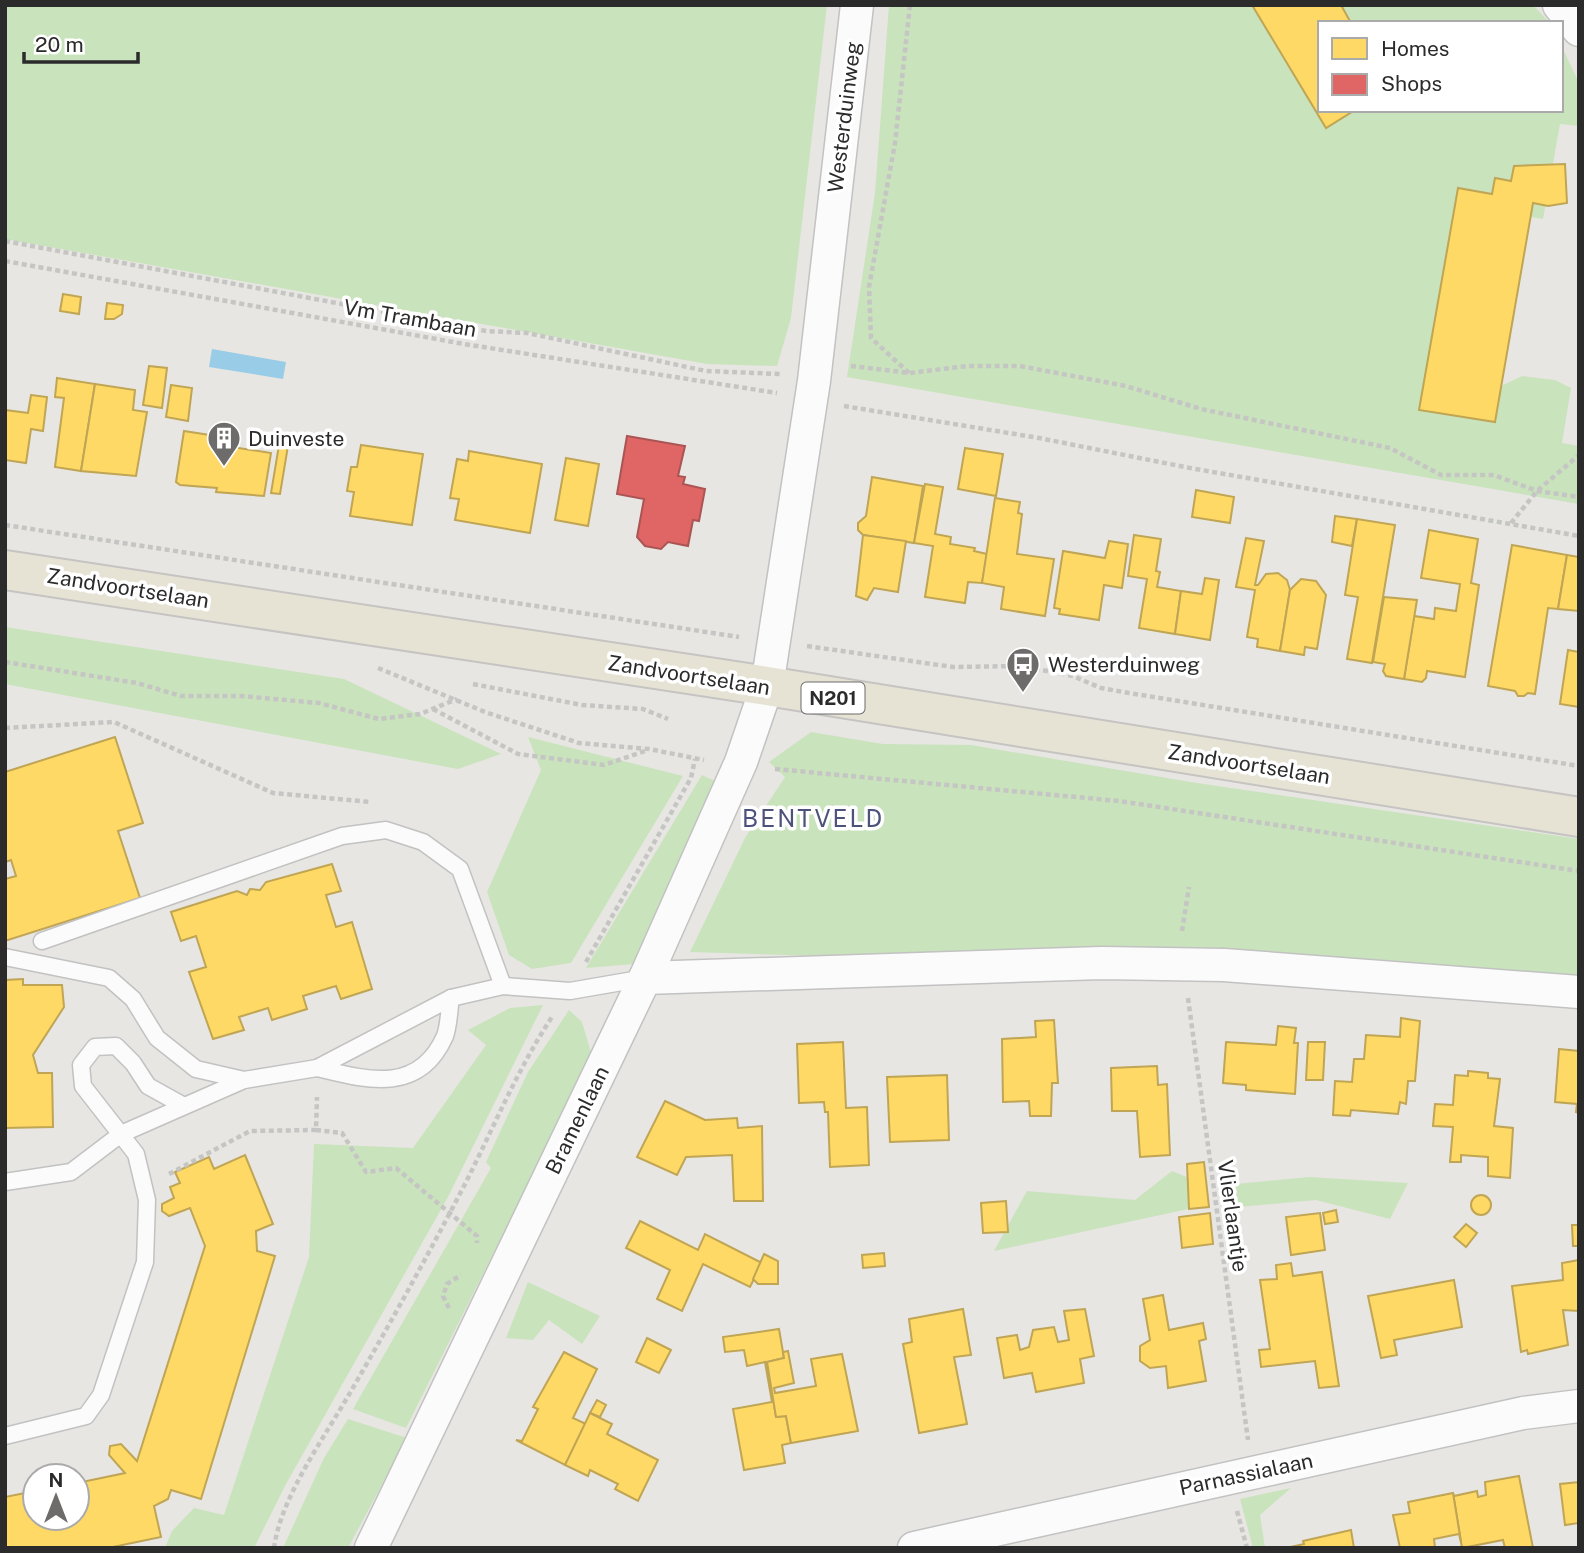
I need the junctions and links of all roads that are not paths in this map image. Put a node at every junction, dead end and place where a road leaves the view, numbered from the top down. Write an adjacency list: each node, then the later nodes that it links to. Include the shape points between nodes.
1 (857, 5): 5 (street, Westerduinweg, via 811,398)
2 (1559, 5): 3 (street)
3 (1579, 30)
4 (5, 570): 5 (main road, Zandvoortselaan / N201)
5 (766, 686): 6 (main road, Zandvoortselaan / N201); 9 (street, Bramenlaan, via 741,762)
6 (1579, 817)
7 (42, 941): 10 (lane, via 342,836 386,830 423,842 460,869)
8 (5, 957): 14 (lane, via 109,978 134,999 158,1038 196,1069)
9 (645, 978): 10 (lane, via 570,991); 11 (street, via 1102,963 1224,965); 20 (street, Bramenlaan)
10 (503, 986): 12 (lane)
11 (1579, 992)
12 (451, 998): 13 (lane); 13 (lane, via 446,1034 431,1059 396,1081)
13 (317, 1068): 14 (lane)
14 (244, 1080): 15 (lane)
15 (184, 1106): 16 (lane); 16 (lane, via 148,1086 116,1046 95,1047 81,1065 83,1086)
16 (121, 1134): 17 (lane, via 71,1172); 19 (lane, via 136,1154 148,1234 145,1262 101,1395 86,1416)
17 (5, 1182)
18 (1579, 1406): 21 (street, Parnassialaan, via 1523,1413)
19 (5, 1436)
20 (371, 1548)
21 (914, 1548)

